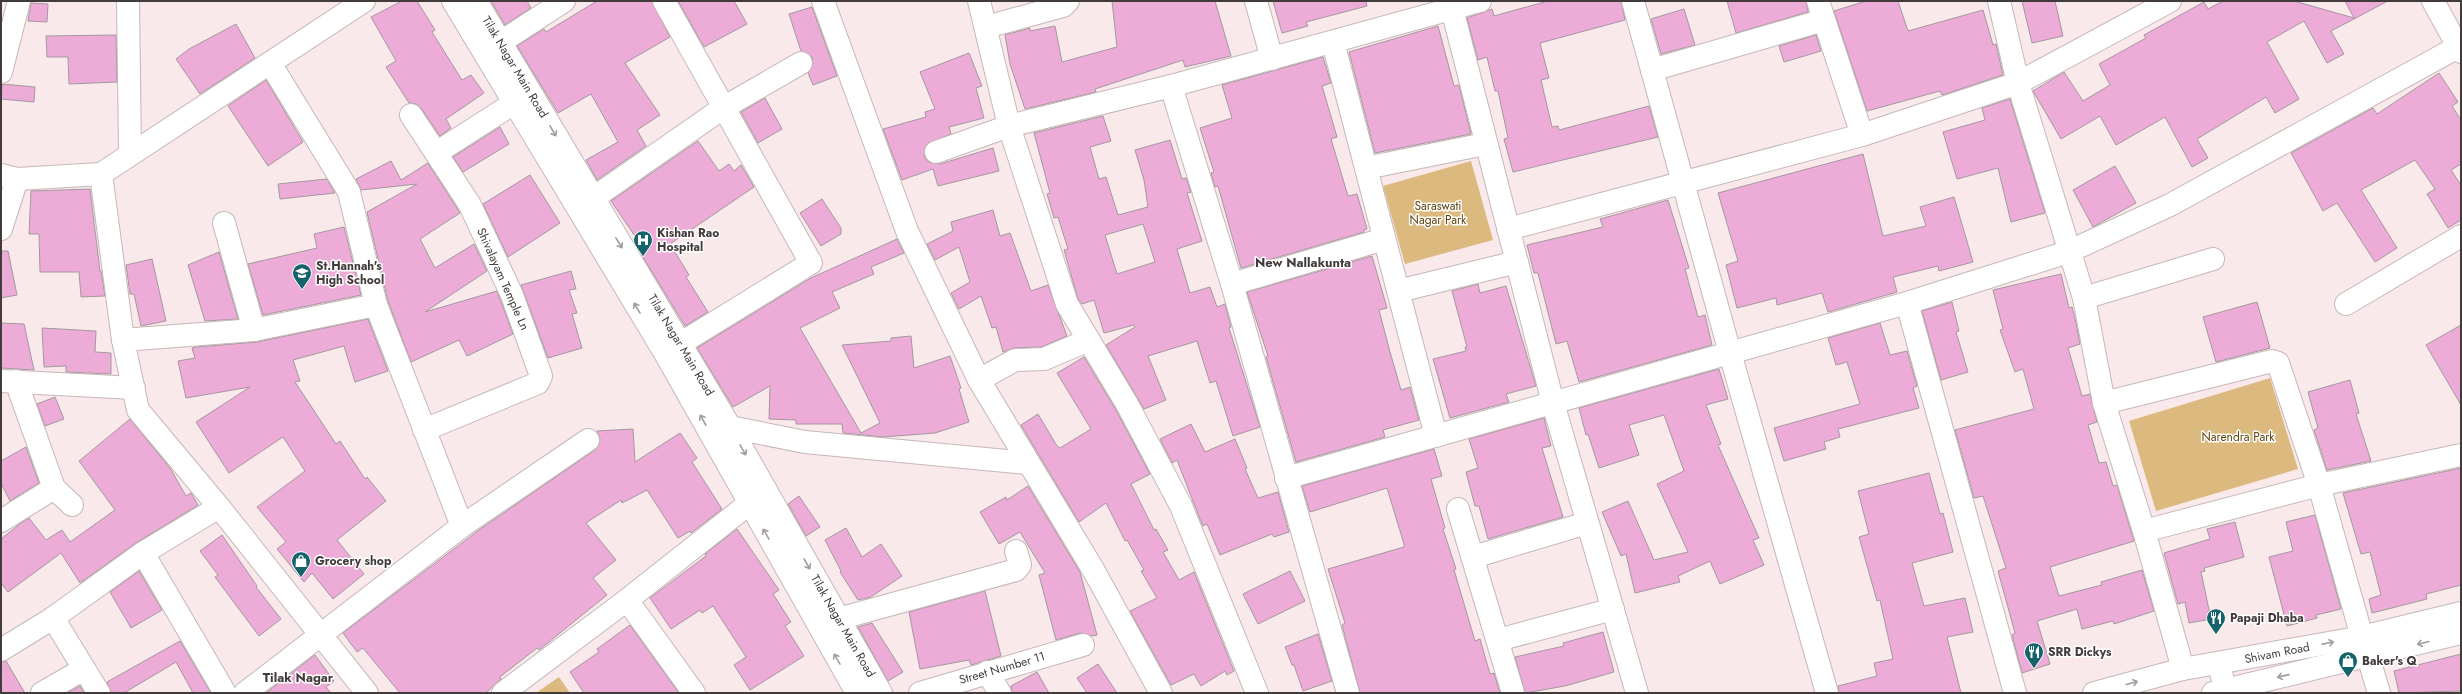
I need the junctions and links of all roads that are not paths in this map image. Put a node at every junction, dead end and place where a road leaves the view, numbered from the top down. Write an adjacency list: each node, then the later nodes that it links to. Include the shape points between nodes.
1 (19, 1): 27 (street)
2 (128, 1): 38 (street)
3 (364, 1): 24 (street)
4 (453, 1): 30 (street, Tilak Nagar Main Road)
5 (476, 1): 20 (street, Tilak Nagar Main Road)
6 (564, 1): 20 (street)
7 (664, 1): 31 (street)
8 (823, 1): 63 (street, via 907,231)
9 (979, 1): 19 (street)
10 (1068, 1): 19 (street, via 1063,6)
11 (1256, 1): 23 (street)
12 (1480, 1): 17 (street)
13 (1633, 1): 26 (street)
14 (1999, 1): 28 (street)
15 (2170, 1): 28 (street)
16 (2433, 1): 22 (street)
17 (1451, 5): 21 (street); 35 (street)
18 (1821, 10): 26 (street); 34 (street)
19 (986, 27): 33 (street)
20 (501, 42): 43 (street, Tilak Nagar Main Road, one-way to 43)
21 (1333, 42): 23 (street); 39 (street)
22 (2460, 50): 49 (street, via 2170,205)
23 (1272, 59): 29 (street)
24 (270, 63): 38 (street); 57 (street, via 349,192)
25 (801, 63): 31 (street)
26 (1652, 70): 42 (street)
27 (1, 72)
28 (2018, 83): 34 (street); 49 (street)
29 (1171, 86): 33 (street); 52 (street)
30 (514, 104): 37 (street); 61 (street, Tilak Nagar Main Road, one-way to 30)
31 (723, 108): 43 (street); 61 (street, via 811,263)
32 (411, 115): 37 (street, Shivalayam Temple Ln)
33 (1009, 126): 36 (street); 60 (street, via 1067,304)
34 (1862, 135): 42 (street)
35 (1485, 144): 39 (street); 46 (street)
36 (936, 152)
37 (436, 153): 69 (street, Shivalayam Temple Ln, via 470,205 492,250 512,295 541,376 538,383)
38 (130, 154): 40 (street)
39 (1366, 168): 48 (street)
40 (101, 174): 41 (street); 59 (street)
41 (9, 177): 45 (street)
42 (1683, 182): 46 (street); 62 (street)
43 (592, 199): 61 (street, Tilak Nagar Main Road, one-way to 61)
44 (224, 223): 58 (street)
45 (1, 229)
46 (1508, 229): 51 (street)
47 (2461, 236): 56 (street)
48 (1384, 239): 52 (street); 53 (street)
49 (2068, 252): 54 (street); 55 (street)
50 (2213, 259): 54 (street)
51 (1517, 262): 53 (street); 66 (street)
52 (1232, 284): 74 (street)
53 (1398, 291): 70 (street)
54 (2084, 298): 67 (street)
55 (1907, 303): 62 (street); 120 (street)
56 (2346, 304)
57 (376, 305): 58 (street); 69 (street)
58 (254, 330): 59 (street)
59 (123, 340): 65 (street)
60 (1089, 340): 63 (street, via 1044,359 1015,360); 115 (street, via 1127,404 1181,506)
61 (673, 348): 68 (street, Tilak Nagar Main Road); 77 (street, Tilak Nagar Main Road, one-way to 61)
62 (1730, 353): 66 (street); 119 (street)
63 (979, 380): 73 (street)
64 (9, 381): 65 (street); 76 (street)
65 (134, 388): 79 (street, via 138,410)
66 (1553, 403): 70 (street); 82 (street)
67 (2104, 404): 75 (street, via 2275,361 2280,365); 84 (street)
68 (730, 427): 73 (street, via 805,442); 77 (street, Tilak Nagar Main Road, one-way to 77)
69 (424, 430): 83 (street)
70 (1436, 436): 74 (street)
71 (588, 440): 83 (street)
72 (2461, 455): 75 (street)
73 (1027, 463): 114 (street, via 1094,571)
74 (1286, 478): 116 (street)
75 (2319, 485): 84 (street); 96 (street)
76 (54, 488): 78 (street); 81 (street)
77 (757, 496): 88 (street); 91 (street, Tilak Nagar Main Road, one-way to 91); 110 (street, Tilak Nagar Main Road, one-way to 77)
78 (72, 504)
79 (219, 507): 86 (street); 93 (street)
80 (1458, 509): 87 (street)
81 (1, 521)
82 (1587, 523): 87 (street); 89 (street)
83 (462, 526): 93 (street)
84 (2144, 531): 100 (street)
85 (1016, 551): 91 (street, via 1020,565 1016,570)
86 (143, 553): 90 (street); 105 (street)
87 (1473, 558): 94 (street)
88 (627, 600): 108 (street); 109 (street)
89 (1613, 609): 94 (street); 118 (street)
90 (53, 618): 97 (street); 99 (street)
91 (838, 619): 111 (street, Tilak Nagar Main Road)
92 (2461, 630): 96 (street, Shivam Road)
93 (322, 635): 106 (street); 107 (street)
94 (1498, 640): 117 (street)
95 (1083, 645): 101 (street, Street Number 11)
96 (2365, 646): 98 (street, Shivam Road, one-way to 96); 102 (street, Shivam Road, one-way to 102); 122 (street)
97 (1, 650)
98 (2219, 664): 100 (street, Shivam Road); 102 (street)
99 (84, 669): 103 (street); 104 (street)
100 (2183, 669): 121 (street, Shivam Road, one-way to 100)
101 (987, 672): 112 (street, Street Number 11); 113 (street)
102 (2222, 692)
103 (42, 693)
104 (99, 693)
105 (225, 693)
106 (245, 693)
107 (367, 693)
108 (504, 693)
109 (694, 693)
110 (857, 693)
111 (880, 693)
112 (920, 693)
113 (1000, 693)
114 (1161, 693)
115 (1257, 693)
116 (1348, 693)
117 (1513, 693)
118 (1636, 693)
119 (1827, 693)
120 (2015, 693)
121 (2094, 693)
122 (2379, 693)

